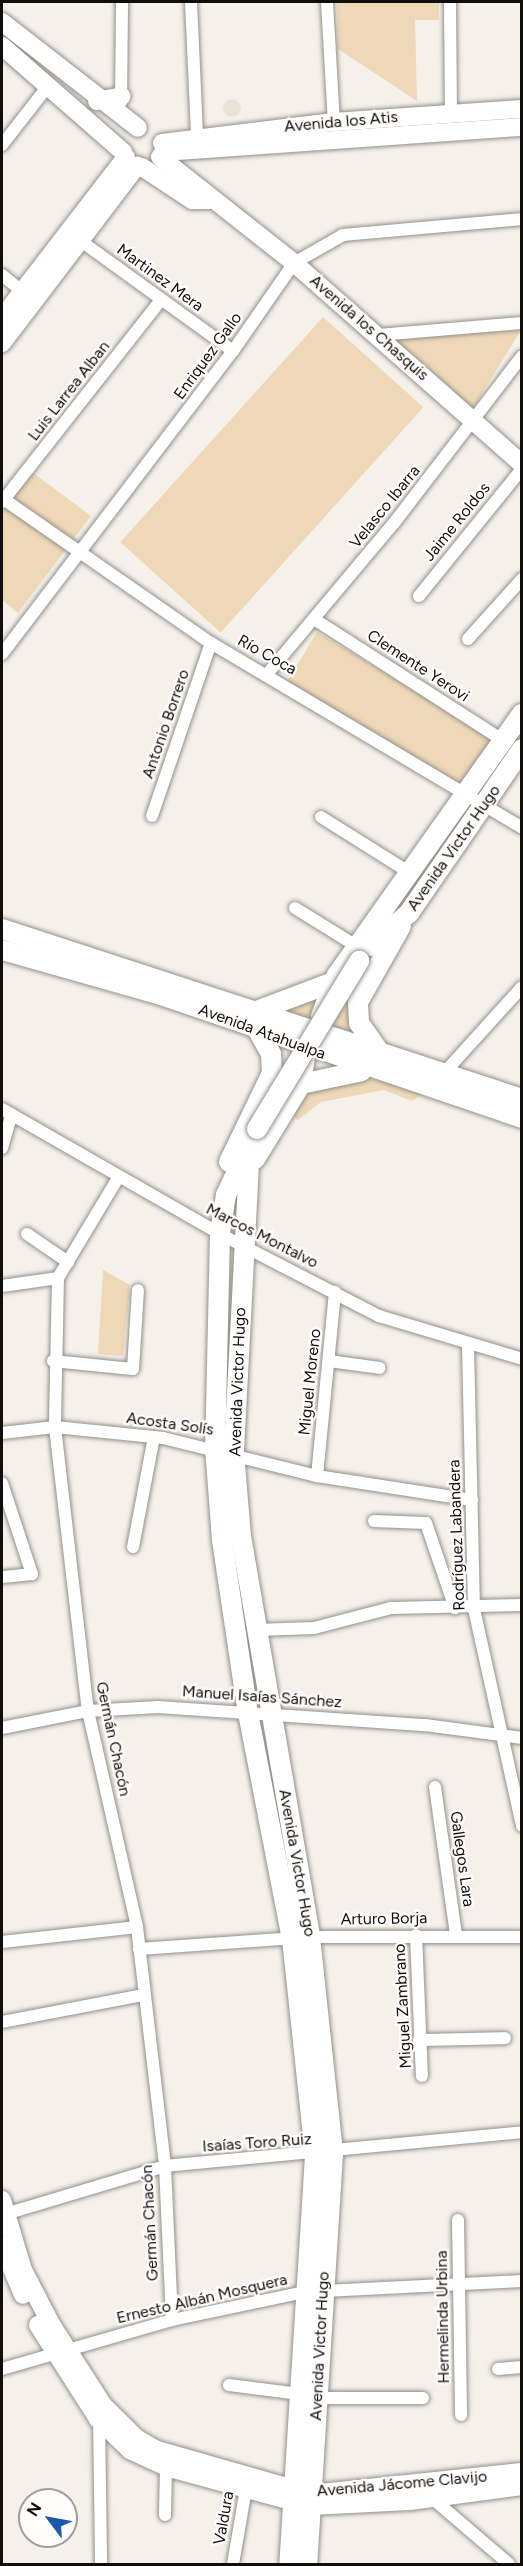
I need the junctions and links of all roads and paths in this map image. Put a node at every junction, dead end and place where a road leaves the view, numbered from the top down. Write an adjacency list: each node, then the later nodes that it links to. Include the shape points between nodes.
1 (122, 2): 8 (street)
2 (191, 2): 16 (street)
3 (327, 2): 13 (street)
4 (450, 2): 11 (street)
5 (2, 22): 9 (main road)
6 (2, 46): 7 (main road, Avenida los Chasquis)
7 (48, 86): 17 (street); 19 (main road, Avenida los Chasquis)
8 (122, 96): 9 (main road); 12 (street)
9 (97, 101): 12 (main road)
10 (522, 109): 11 (main road, Avenida los Atis)
11 (451, 112): 13 (main road, Avenida los Atis)
12 (117, 117): 15 (main road)
13 (334, 122): 16 (main road, Avenida los Atis)
14 (522, 127): 16 (main road, Avenida los Atis)
15 (138, 128): 18 (main road, Avenida los Chasquis, via 153,131); 19 (main road, via 126,137)
16 (197, 143): 18 (main road, Avenida los Atis); 20 (main road)
17 (2, 145)
18 (161, 151): 19 (main road, Avenida los Atis); 20 (main road, Avenida los Chasquis)
19 (132, 161): 21 (main road, Avenida los Chasquis, via 192,200); 23 (main road)
20 (188, 175): 21 (main road, Avenida los Chasquis, via 202,185)
21 (209, 200): 24 (main road, Avenida los Chasquis)
22 (522, 219): 24 (street, Enriquez Gallo, via 343,235)
23 (73, 236): 26 (main road); 27 (street, Martinez Mera); 31 (main road)
24 (294, 263): 30 (main road, Avenida los Chasquis); 32 (street, Enriquez Gallo)
25 (2, 275): 26 (street)
26 (22, 291): 28 (main road)
27 (161, 300): 32 (street, Martinez Mera); 36 (street, Luis Larrea Alban)
28 (2, 318)
29 (522, 323): 30 (street)
30 (378, 335): 34 (main road, Avenida los Chasquis)
31 (2, 343)
32 (233, 351): 37 (street, Enriquez Gallo)
33 (522, 356): 34 (street, Velasco Ibarra)
34 (474, 421): 35 (main road, Avenida los Chasquis); 40 (street, Velasco Ibarra)
35 (522, 466): 39 (street, Jaime Roldos)
36 (2, 500): 37 (street, Río Coca)
37 (78, 556): 42 (street, Río Coca); 43 (street, Enriquez Gallo)
38 (522, 579): 41 (street)
39 (419, 596)
40 (314, 619): 44 (street, Velasco Ibarra); 46 (street, Clemente Yerovi)
41 (468, 639)
42 (211, 643): 44 (street, Río Coca); 49 (street, Antonio Borrero)
43 (2, 654)
44 (268, 674): 47 (street, Río Coca)
45 (522, 714): 46 (main road, Avenida Victor Hugo)
46 (513, 745): 47 (main road, Avenida Victor Hugo); 48 (main road, Avenida Victor Hugo)
47 (467, 793): 48 (street, Río Coca); 52 (main road, Avenida Victor Hugo)
48 (484, 806): 51 (street, Río Coca); 54 (main road, Avenida Victor Hugo)
49 (152, 816)
50 (321, 817): 52 (street)
51 (522, 828)
52 (412, 874): 54 (main road, Avenida Victor Hugo)
53 (295, 908): 57 (street)
54 (401, 908): 57 (main road, Avenida Victor Hugo); 57 (main road, Avenida Victor Hugo, via 377,939); 59 (main road)
55 (2, 929): 61 (main road, Avenida Atahualpa)
56 (2, 950): 61 (main road, Avenida Atahualpa)
57 (358, 954): 58 (main road, Avenida Victor Hugo); 71 (main road, Avenida Victor Hugo, bridge)
58 (335, 979): 59 (main road, via 352,988); 61 (main road); 62 (main road, Avenida Victor Hugo)
59 (367, 984): 63 (main road, via 357,1012)
60 (522, 987): 66 (street)
61 (258, 1019): 62 (main road, Avenida Atahualpa); 65 (main road, via 271,1054)
62 (314, 1041): 63 (main road, Avenida Atahualpa); 64 (main road, Avenida Atahualpa); 67 (main road, Avenida Victor Hugo)
63 (378, 1050): 66 (main road, Avenida Atahualpa)
64 (373, 1070): 67 (main road, via 327,1074); 70 (main road, Avenida Atahualpa)
65 (272, 1073): 67 (main road, via 290,1078); 75 (main road, Avenida Victor Hugo, via 232,1152)
66 (444, 1073): 68 (main road, Avenida Atahualpa)
67 (298, 1089): 73 (main road, Avenida Victor Hugo)
68 (522, 1099)
69 (7, 1111): 72 (street); 74 (street, Marcos Montalvo)
70 (522, 1118)
71 (254, 1136): 73 (main road, Avenida Victor Hugo); 75 (main road, Avenida Victor Hugo)
72 (2, 1148)
73 (252, 1164): 78 (main road, Avenida Victor Hugo)
74 (118, 1178): 77 (street, Marcos Montalvo); 79 (street, Germán Chacón)
75 (226, 1195): 77 (main road, Avenida Victor Hugo)
76 (27, 1234): 79 (street)
77 (220, 1234): 78 (street, Marcos Montalvo); 92 (main road, Avenida Victor Hugo)
78 (244, 1245): 83 (street, Marcos Montalvo); 93 (main road, Avenida Victor Hugo)
79 (68, 1262): 80 (street, Germán Chacón)
80 (58, 1278): 81 (street); 86 (street, Germán Chacón)
81 (2, 1286)
82 (138, 1290): 86 (street, via 133,1369)
83 (335, 1292): 84 (street, Marcos Montalvo, via 379,1316); 87 (street, Miguel Moreno)
84 (468, 1347): 85 (street, Marcos Montalvo); 96 (street, Rodríguez Labandera)
85 (522, 1359)
86 (53, 1361): 89 (street, Germán Chacón)
87 (330, 1361): 88 (street); 94 (street, Miguel Moreno)
88 (380, 1368)
89 (55, 1427): 90 (street, Acosta Solís); 91 (street, Acosta Solís); 104 (street, Germán Chacón)
90 (2, 1433)
91 (154, 1437): 92 (street, Acosta Solís); 98 (street)
92 (215, 1447): 93 (street, Acosta Solís); 105 (main road, Avenida Victor Hugo, via 222,1540)
93 (234, 1453): 94 (street, Acosta Solís); 103 (main road, Avenida Victor Hugo)
94 (317, 1476): 96 (street, Acosta Solís)
95 (2, 1483): 99 (street, via 32,1574)
96 (472, 1500): 102 (street, Rodríguez Labandera)
97 (374, 1521): 101 (street, via 426,1523)
98 (133, 1547)
99 (2, 1578)
100 (522, 1605): 102 (street)
101 (455, 1608): 102 (street); 103 (street, via 392,1608 324,1626)
102 (474, 1609): 108 (street, Rodríguez Labandera)
103 (256, 1630): 106 (main road, Avenida Victor Hugo)
104 (88, 1711): 105 (street, Manuel Isaías Sánchez, via 158,1707); 107 (street, Manuel Isaías Sánchez); 112 (street, Germán Chacón)
105 (248, 1713): 106 (street, Manuel Isaías Sánchez); 115 (main road, Avenida Victor Hugo)
106 (272, 1714): 108 (street, Manuel Isaías Sánchez); 115 (main road, Avenida Victor Hugo)
107 (2, 1728)
108 (502, 1734): 109 (street, Manuel Isaías Sánchez); 111 (street, Rodríguez Labandera)
109 (522, 1738)
110 (435, 1787): 114 (street, Gallegos Lara)
111 (522, 1826)
112 (137, 1927): 117 (street); 118 (street, Germán Chacón)
113 (416, 1935): 114 (street, Arturo Borja); 115 (street, Arturo Borja); 122 (street, Miguel Zambrano)
114 (456, 1935): 116 (street, Arturo Borja)
115 (301, 1938): 118 (street, Arturo Borja); 125 (main road, Avenida Victor Hugo)
116 (522, 1938)
117 (2, 1942)
118 (139, 1949): 119 (street, Germán Chacón)
119 (144, 1995): 120 (street); 126 (street, Germán Chacón)
120 (2, 2022)
121 (506, 2038): 122 (street)
122 (419, 2040): 123 (street, Miguel Zambrano)
123 (422, 2076)
124 (522, 2132): 125 (street, Isaías Toro Ruiz)
125 (324, 2155): 126 (street, Isaías Toro Ruiz); 132 (main road, Avenida Victor Hugo)
126 (165, 2166): 127 (street, Isaías Toro Ruiz); 133 (street, Germán Chacón)
127 (2, 2210): 134 (main road, Avenida Jácome Clavijo, via 23,2270)
128 (458, 2220): 131 (street, Hermelinda Urbina)
129 (2, 2244): 134 (main road, Avenida Jácome Clavijo, via 10,2273)
130 (522, 2281): 131 (street, Ernesto Albán Mosquera)
131 (459, 2283): 132 (street, Ernesto Albán Mosquera); 142 (street, Hermelinda Urbina)
132 (314, 2291): 133 (street, Ernesto Albán Mosquera); 139 (main road, Avenida Victor Hugo)
133 (172, 2320): 134 (street, Ernesto Albán Mosquera)
134 (61, 2351): 136 (street, Ernesto Albán Mosquera); 141 (main road, Avenida Jácome Clavijo)
135 (522, 2367): 137 (street)
136 (2, 2368)
137 (498, 2369)
138 (229, 2385): 139 (street)
139 (308, 2396): 140 (street); 147 (main road, Avenida Victor Hugo)
140 (423, 2398)
141 (100, 2412): 143 (main road, Avenida Jácome Clavijo, via 130,2450); 145 (main road, Avenida Jácome Clavijo, via 157,2450); 150 (street)
142 (461, 2415)
143 (166, 2467): 145 (main road, Avenida Jácome Clavijo); 149 (street)
144 (522, 2472): 147 (main road, Avenida Jácome Clavijo)
145 (247, 2484): 147 (main road, Avenida Jácome Clavijo); 151 (street, Valdura)
146 (522, 2486): 148 (main road, Avenida Jácome Clavijo)
147 (302, 2498): 148 (main road, Avenida Jácome Clavijo); 152 (main road, Avenida Victor Hugo); 153 (main road, Avenida Victor Hugo)
148 (432, 2498): 154 (street)
149 (165, 2515)
150 (101, 2565)
151 (233, 2565)
152 (289, 2565)
153 (307, 2565)
154 (509, 2565)

